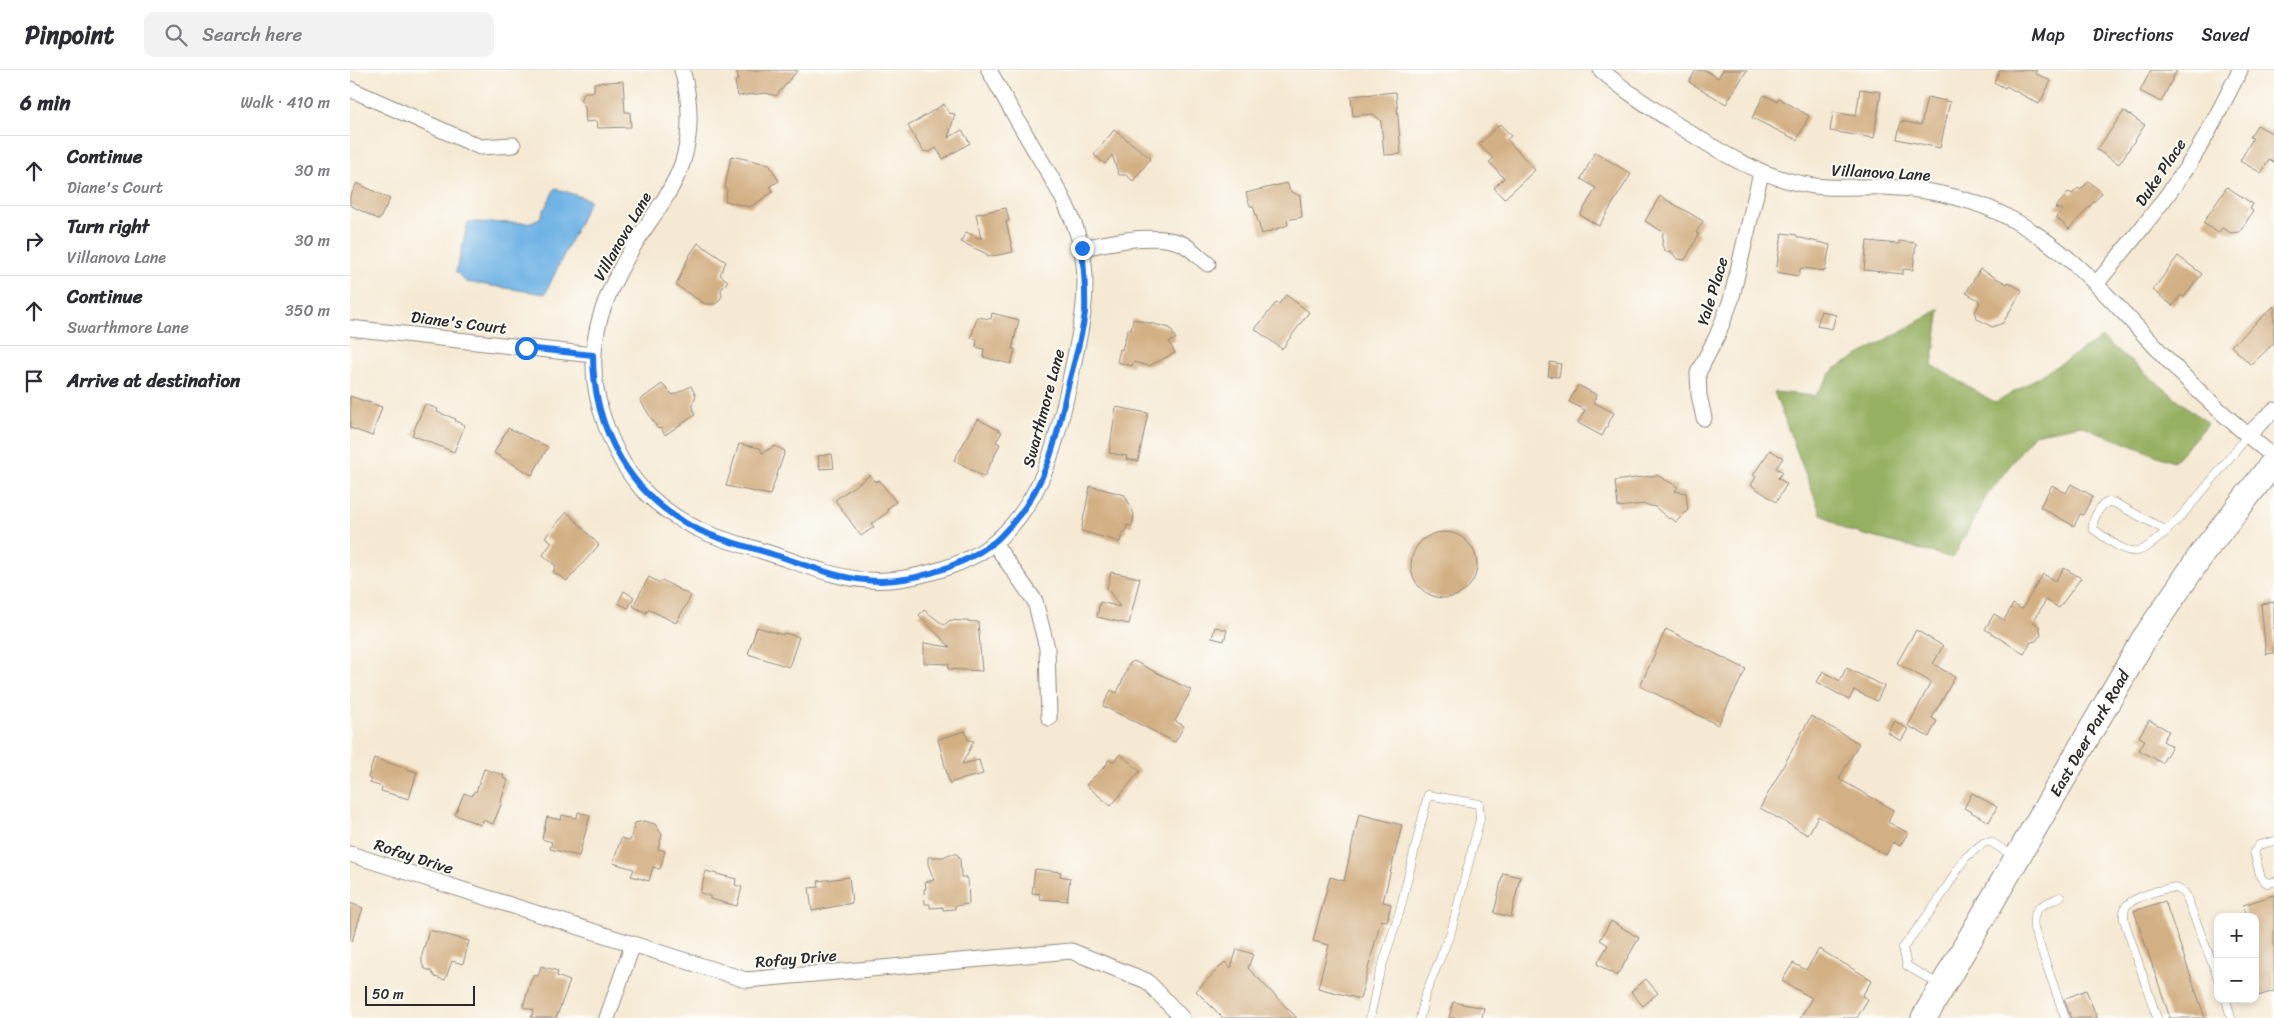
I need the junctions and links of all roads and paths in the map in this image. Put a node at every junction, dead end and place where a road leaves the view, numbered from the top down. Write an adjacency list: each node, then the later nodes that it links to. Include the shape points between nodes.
1 (682, 70): 12 (street, Villanova Lane, via 689,109 688,140 682,166 624,261 609,292 598,324)
2 (989, 70): 8 (street, Swarthmore Lane, via 1065,203)
3 (1601, 70): 7 (street, Villanova Lane, via 1624,91 1723,154)
4 (2240, 70): 10 (street, Duke Place, via 2184,172)
5 (350, 89): 6 (street, via 480,147)
6 (513, 145)
7 (1761, 173): 10 (street, Villanova Lane, via 1818,186 1927,191 1972,201 2016,221 2055,248); 14 (street, Yale Place, via 1731,300 1698,372)
8 (1082, 248): 9 (street, via 1119,241 1170,240 1184,245); 20 (street, Swarthmore Lane, via 1086,280 1084,314 1055,446 1031,500)
9 (1208, 264)
10 (2096, 284): 16 (street, Villanova Lane)
11 (350, 328): 12 (street, Diane's Court)
12 (593, 355): 15 (street, Villanova Lane, via 593,381)
13 (2274, 410): 16 (street)
14 (1704, 418)
15 (604, 421): 20 (street, Swarthmore Lane, via 631,476 648,495 675,516 700,530 831,573 866,580 906,578 953,564)
16 (2247, 436): 17 (street, Villanova Lane); 19 (lane)
17 (2274, 457)
18 (2274, 462): 24 (main road, East Deer Park Road, via 2204,551 2144,639)
19 (2167, 531): 19 (lane, via 2141,549 2132,550 2093,528 2092,521 2102,506 2109,502)
20 (994, 542): 21 (street, via 1035,601 1047,648)
21 (1049, 718)
22 (2274, 841): 25 (lane, via 2259,845 2254,852 2261,878 2267,883)
23 (350, 854): 27 (street, Rofay Drive)
24 (2016, 858): 29 (main road, East Deer Park Road); 29 (lane, via 1991,842 1983,843 1965,858 1903,948 1907,966)
25 (2274, 882)
26 (2060, 897): 36 (lane, via 2038,906 2032,917)
27 (633, 944): 31 (street); 32 (street, Rofay Drive, via 746,980 1072,952 1147,981)
28 (2214, 968): 37 (lane, via 2185,893 2169,888 2128,904 2123,912 2124,920)
29 (1943, 987): 35 (main road, East Deer Park Road)
30 (2227, 1003): 38 (lane)
31 (607, 1018)
32 (1182, 1018)
33 (1370, 1018): 34 (lane, via 1428,795 1479,804 1480,819 1451,932)
34 (1420, 1018)
35 (1924, 1018)
36 (2065, 1018)
37 (2157, 1018)
38 (2230, 1018)

